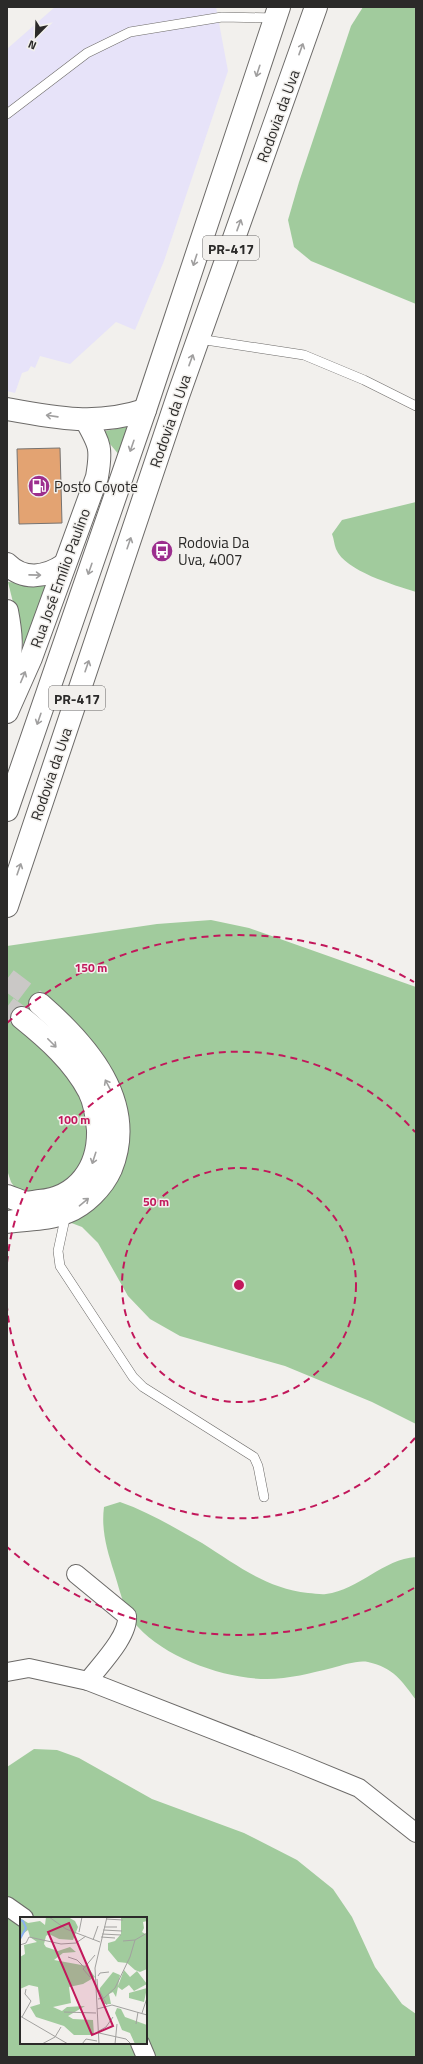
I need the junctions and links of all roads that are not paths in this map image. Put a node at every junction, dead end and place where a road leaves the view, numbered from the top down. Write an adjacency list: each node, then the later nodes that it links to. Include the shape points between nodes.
1 (316, 7): 4 (main road, Rodovia da Uva / PR-417, one-way to 1)
2 (278, 12): 3 (lane, via 222,17 130,32 87,53); 6 (main road, Rodovia da Uva / PR-417, one-way to 6)
3 (7, 114)
4 (199, 339): 5 (lane, via 304,355 364,380); 15 (main road, Rodovia da Uva / PR-417, one-way to 4)
5 (416, 406)
6 (145, 410): 8 (main road, via 113,418); 14 (main road, Rodovia da Uva / PR-417, one-way to 14)
7 (13, 414): 8 (main road, one-way to 7)
8 (86, 420): 10 (main road, Rua José Emílio Paulino, via 97,439 101,455 97,477)
9 (7, 564): 10 (main road, one-way to 10, via 11,569 24,575 38,576 52,573)
10 (64, 565): 13 (main road, Rua José Emílio Paulino, one-way to 10, via 31,658)
11 (7, 611): 12 (main road, Rua José Emílio Paulino, via 12,637)
12 (7, 672)
13 (7, 712)
14 (7, 810)
15 (7, 906)
16 (40, 1004): 19 (main road, one-way to 16, via 82,1204 106,1180 118,1152 118,1118 111,1091 94,1059 69,1029)
17 (22, 1018): 18 (main road, one-way to 18, via 51,1041 73,1066 90,1093 97,1118 98,1145 90,1170 72,1191 50,1200 26,1202)
18 (7, 1196)
19 (66, 1213): 20 (main road); 21 (lane, via 58,1251 60,1266 133,1377 143,1387 254,1457)
20 (7, 1222)
21 (264, 1497)
22 (76, 1574): 24 (street, via 127,1616 128,1624)
23 (7, 1672): 24 (street, via 29,1668)
24 (88, 1681): 25 (street, via 359,1788)
25 (416, 1833)
26 (7, 1906): 27 (street)
27 (23, 1917)
28 (140, 2044): 29 (street)
29 (146, 2057)

